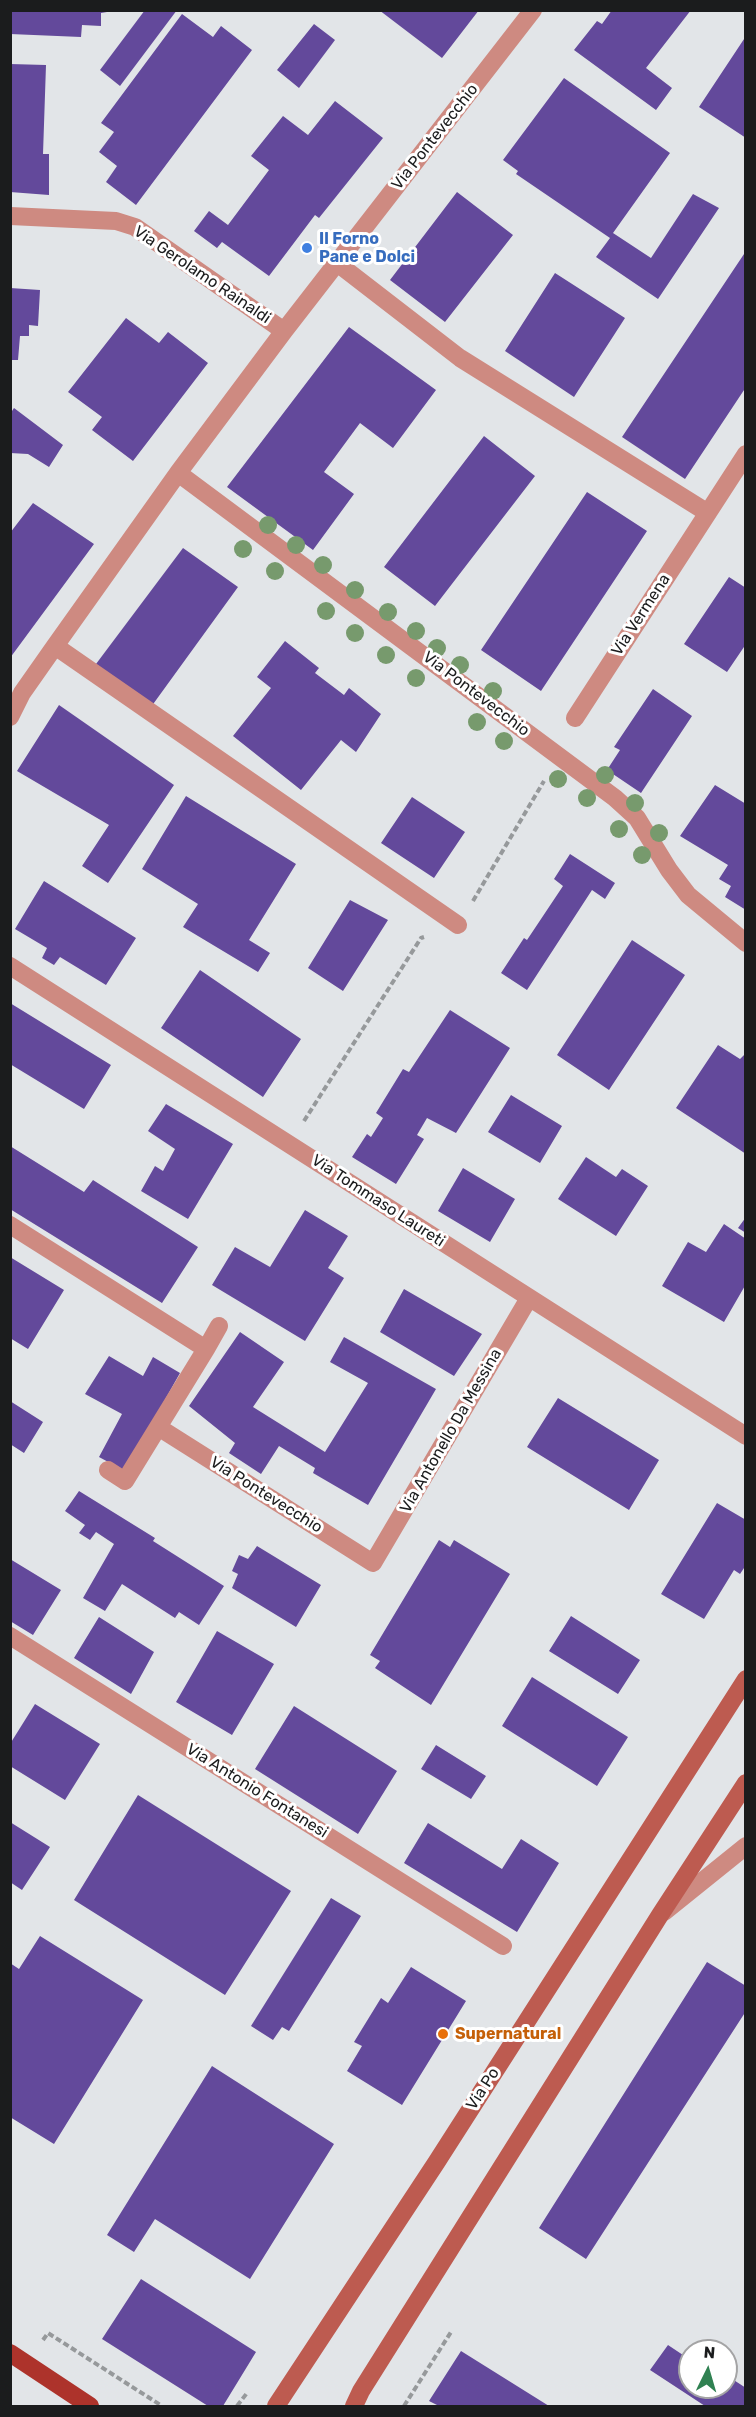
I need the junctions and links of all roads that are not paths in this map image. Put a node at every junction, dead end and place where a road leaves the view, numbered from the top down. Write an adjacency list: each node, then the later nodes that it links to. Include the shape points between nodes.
1 (533, 10): 3 (street, Via Pontevecchio)
2 (10, 216): 4 (street, Via Gerolamo Rainaldi, via 116,221 135,227)
3 (337, 263): 4 (street, Via Pontevecchio); 7 (street, via 460,358)
4 (284, 331): 6 (street, Via Pontevecchio)
5 (746, 454): 7 (street, Via Vermena)
6 (178, 473): 8 (street, Via Pontevecchio); 12 (street, Via Pontevecchio, via 615,798 637,818 688,894)
7 (708, 513): 10 (street, Via Vermena)
8 (55, 646): 9 (street, Via Pontevecchio); 11 (street)
9 (10, 717)
10 (575, 718)
11 (458, 925)
12 (746, 943)
13 (10, 966): 15 (street, Via Tommaso Laureti)
14 (10, 1225): 17 (street)
15 (529, 1298): 19 (street, Via Tommaso Laureti); 21 (street, Via Antonello Da Messina)
16 (219, 1326): 17 (street)
17 (206, 1349): 18 (street)
18 (158, 1427): 20 (street, via 125,1481); 21 (street, Via Pontevecchio)
19 (746, 1436)
20 (108, 1470)
21 (373, 1563)
22 (10, 1636): 27 (street, Via Antonio Fontanesi)
23 (746, 1679): 30 (main road, Via Po)
24 (746, 1783): 26 (main road)
25 (746, 1846): 26 (street)
26 (660, 1915): 31 (main road)
27 (503, 1946)
28 (10, 2353): 29 (main road)
29 (90, 2406)
30 (276, 2406)
31 (354, 2406)

